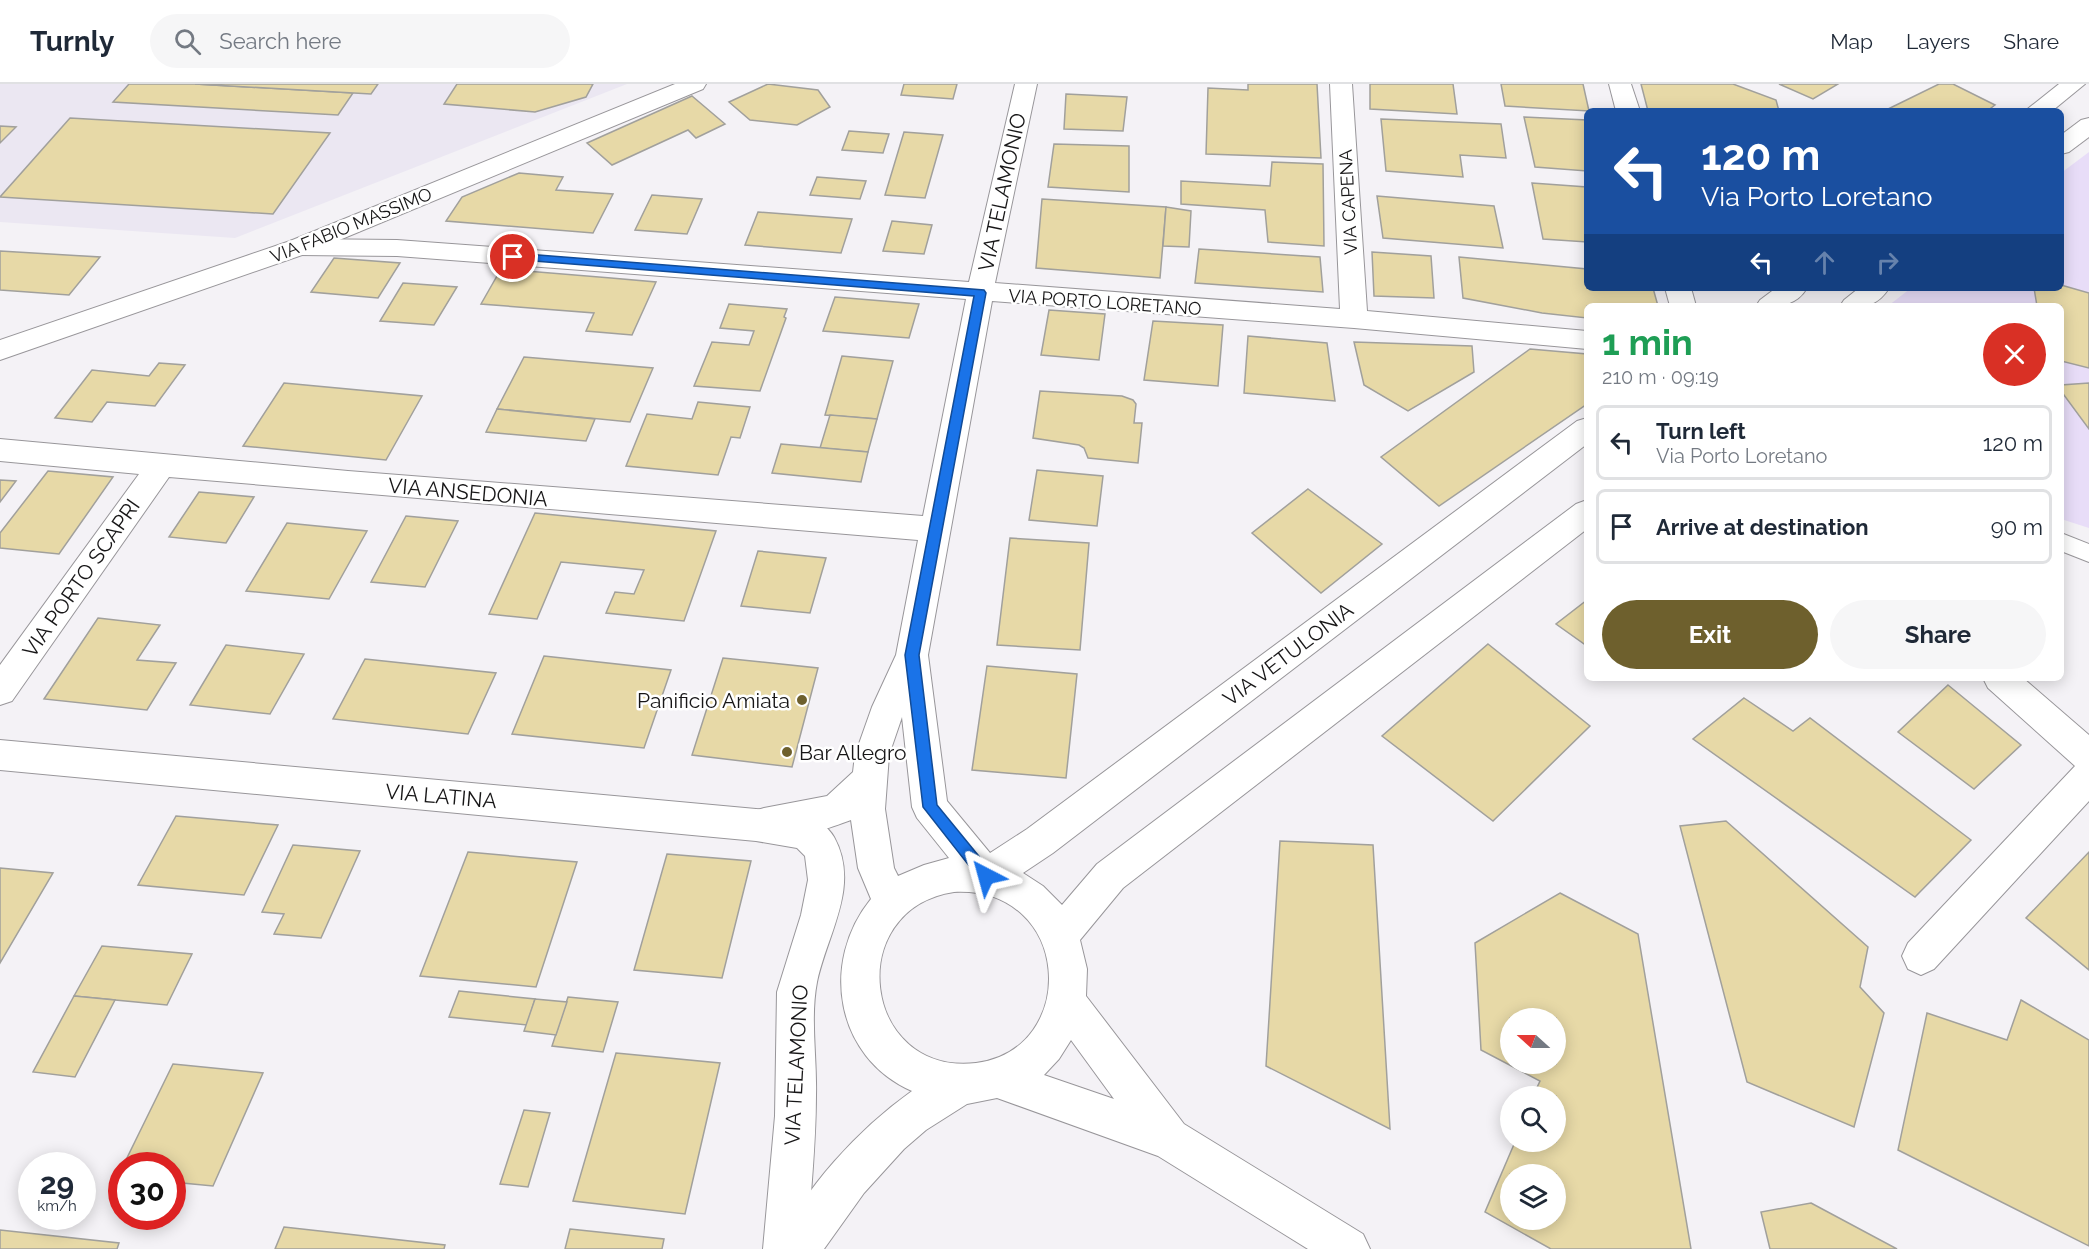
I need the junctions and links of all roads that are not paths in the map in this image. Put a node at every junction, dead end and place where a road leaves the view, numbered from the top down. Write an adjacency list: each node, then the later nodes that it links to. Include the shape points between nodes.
1 (695, 84): 10 (street, VIA FABIO MASSIMO)
2 (1026, 84): 13 (street, VIA TELAMONIO)
3 (1341, 84): 16 (street, VIA CAPENA)
4 (1620, 84): 6 (street)
5 (2074, 84): 7 (street)
6 (1627, 108)
7 (2041, 108)
8 (2089, 125): 9 (street)
9 (2064, 145)
10 (299, 247): 13 (street, VIA PORTO LORETANO, via 397,248); 18 (street, VIA FABIO MASSIMO)
11 (1790, 291): 14 (street)
12 (1872, 291): 15 (street)
13 (980, 293): 16 (street, VIA PORTO LORETANO); 23 (street, VIA TELAMONIO)
14 (1773, 303)
15 (1857, 303)
16 (1354, 319): 17 (street, VIA PORTO LORETANO)
17 (1584, 340)
18 (0, 350)
19 (1584, 431): 34 (street, VIA VETULONIA, via 1040,841)
20 (0, 450): 21 (street, VIA ANSEDONIA)
21 (162, 464): 23 (street, VIA ANSEDONIA); 28 (street, VIA PORTO SCAPRI)
22 (1584, 514): 36 (street, via 1110,876)
23 (936, 529): 26 (street, VIA TELAMONIO)
24 (2064, 543): 25 (lane)
25 (2089, 553)
26 (912, 655): 32 (street, VIA TELAMONIO, via 872,755); 34 (street, VIA TELAMONIO, via 930,807)
27 (2003, 681): 30 (street)
28 (0, 691)
29 (0, 755): 33 (street, VIA LATINA)
30 (2089, 757)
31 (2089, 776): 37 (street)
32 (869, 780): 33 (street, VIA LATINA, via 838,808 820,815); 35 (street, VIA TELAMONIO, via 867,809 876,867)
33 (756, 825): 41 (street, VIA TELAMONIO, via 799,831 812,838 821,848 826,865 815,933 798,981 794,1130)
34 (986, 876): 35 (street, via 942,878 920,885); 36 (street, via 1017,886 1043,906)
35 (892, 905): 39 (street, via 871,932 860,965 859,1000 870,1033 893,1060 924,1078)
36 (1061, 934): 38 (street, via 1069,966)
37 (1921, 956)
38 (1066, 1001): 39 (street, via 1052,1034 1028,1060); 40 (street)
39 (978, 1081): 40 (street); 42 (street, via 938,1095 880,1145 838,1190)
40 (1169, 1139): 43 (street)
41 (785, 1249)
42 (799, 1249)
43 (1348, 1249)

